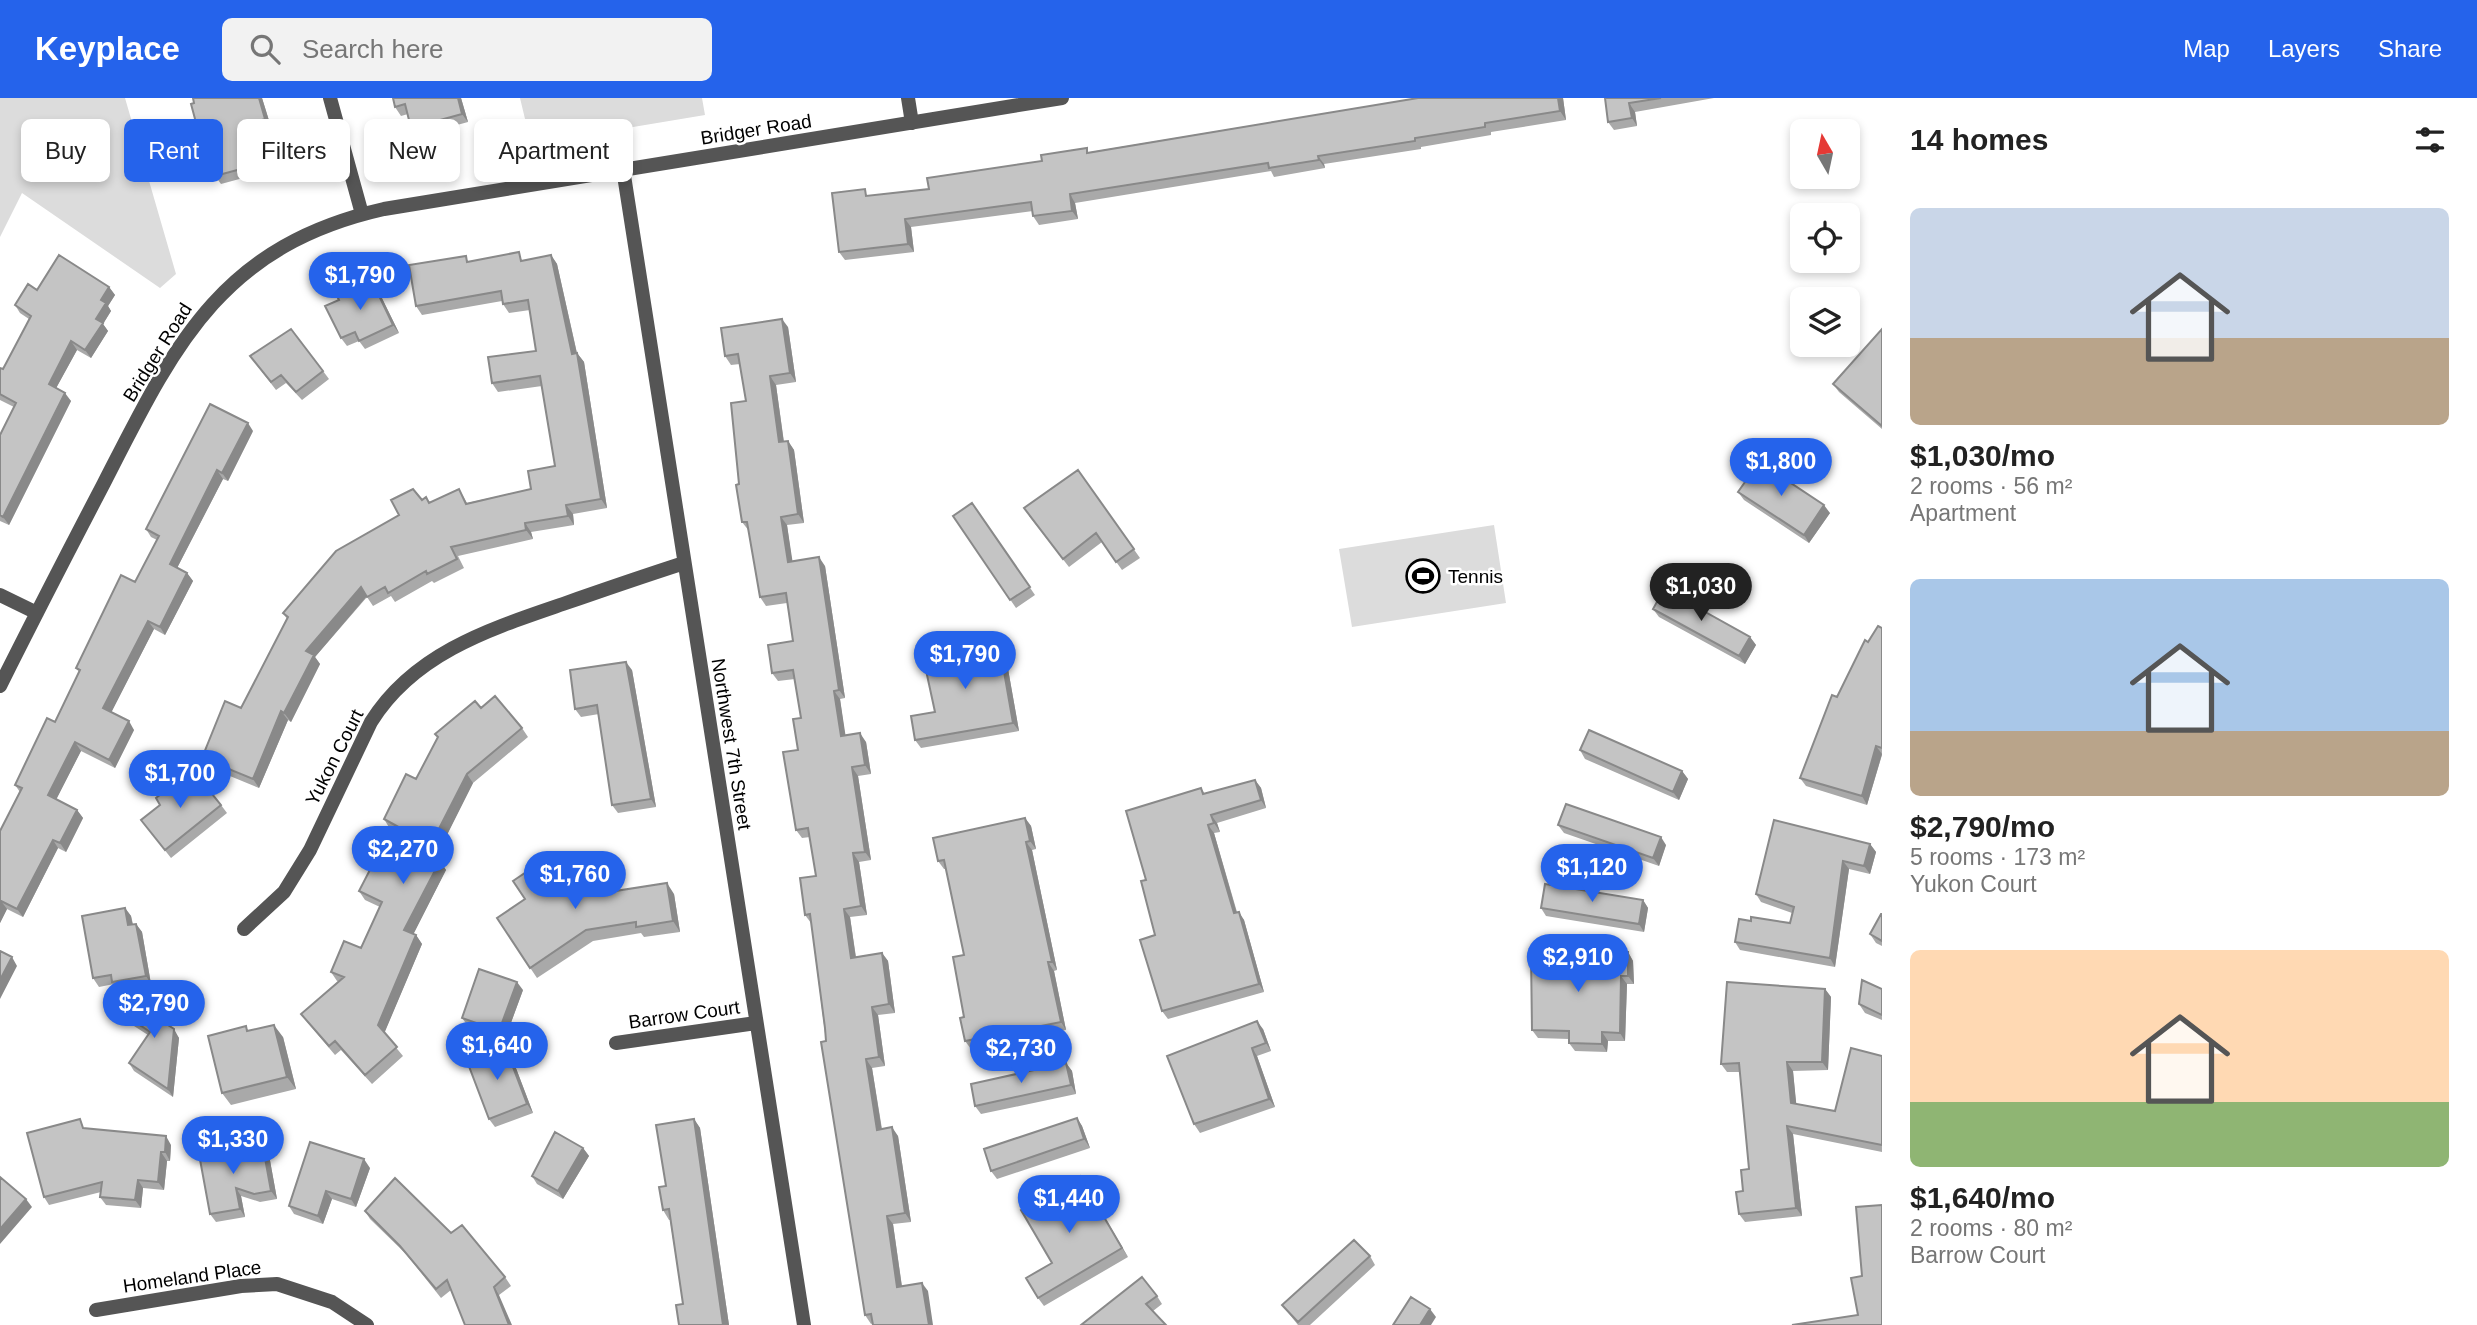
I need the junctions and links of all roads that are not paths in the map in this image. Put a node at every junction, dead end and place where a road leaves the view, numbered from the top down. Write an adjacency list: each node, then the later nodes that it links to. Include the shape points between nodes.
1 (330, 98): 8 (street)
2 (908, 98): 4 (street)
3 (1062, 98): 4 (street, Bridger Road)
4 (912, 123): 5 (street, Bridger Road)
5 (633, 167)
6 (548, 182): 8 (street, Bridger Road)
7 (625, 182): 9 (street, Northwest 7th Street)
8 (362, 214): 11 (street, Bridger Road, via 310,233 270,255 197,320 155,385)
9 (684, 562): 13 (street, Yukon Court, via 483,631 404,681 371,722 310,850 284,892); 14 (street, Northwest 7th Street)
10 (0, 595): 11 (street)
11 (37, 613): 12 (street, Bridger Road)
12 (0, 686)
13 (244, 929)
14 (756, 1023): 15 (street, Barrow Court); 18 (street, Northwest 7th Street)
15 (616, 1043)
16 (96, 1310): 17 (street, Homeland Place, via 277,1284 332,1302)
17 (367, 1325)
18 (804, 1325)

